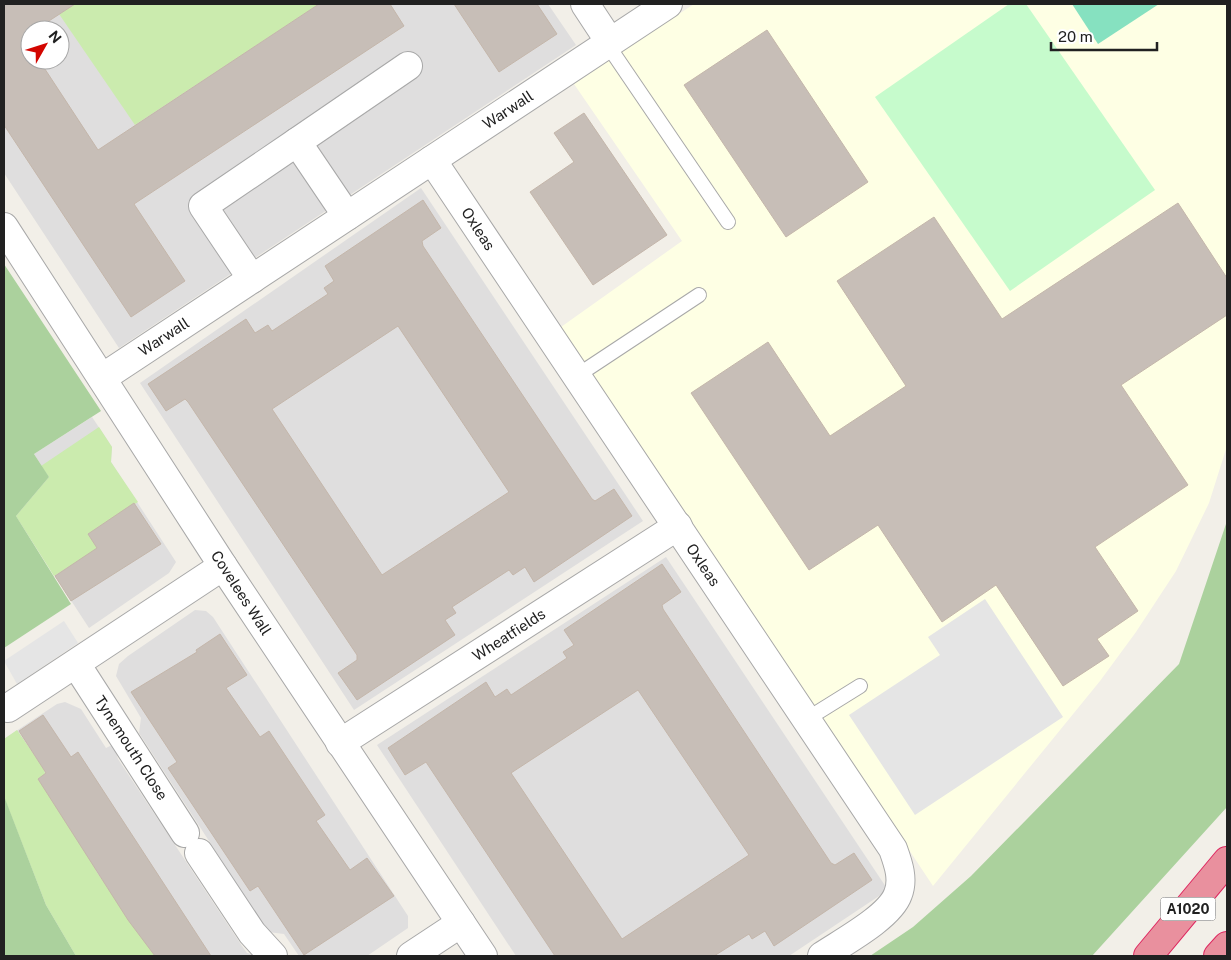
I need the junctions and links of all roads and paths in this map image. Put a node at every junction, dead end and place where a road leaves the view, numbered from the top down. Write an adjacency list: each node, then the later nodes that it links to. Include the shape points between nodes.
1 (585, 4): 3 (street)
2 (668, 4): 3 (street, Warwall)
3 (609, 43): 6 (street, Warwall); 8 (lane)
4 (408, 66): 5 (street)
5 (297, 142): 7 (street); 10 (street, via 203,206)
6 (432, 160): 7 (street, Warwall); 12 (street, Oxleas)
7 (347, 216): 10 (street, Warwall)
8 (728, 222)
9 (4, 228): 13 (street, Covelees Wall)
10 (252, 279): 13 (street, Warwall)
11 (699, 295): 12 (lane)
12 (575, 377): 14 (street, Oxleas)
13 (102, 378): 15 (street, Covelees Wall)
14 (678, 526): 19 (street, Oxleas); 20 (street, Wheatfields)
15 (223, 566): 16 (street); 20 (street, Covelees Wall)
16 (76, 664): 18 (street); 24 (street, Tynemouth Close, via 252,933)
17 (860, 686): 19 (lane)
18 (8, 708)
19 (807, 719): 27 (street, Oxleas, via 893,849 900,870 899,892 884,913)
20 (340, 743): 22 (street, Covelees Wall)
21 (1227, 862): 28 (highway, A1020)
22 (461, 923): 25 (street); 26 (street, Covelees Wall)
23 (1227, 946): 29 (highway)
24 (273, 956)
25 (411, 956)
26 (483, 956)
27 (822, 956)
28 (1148, 956)
29 (1218, 956)

